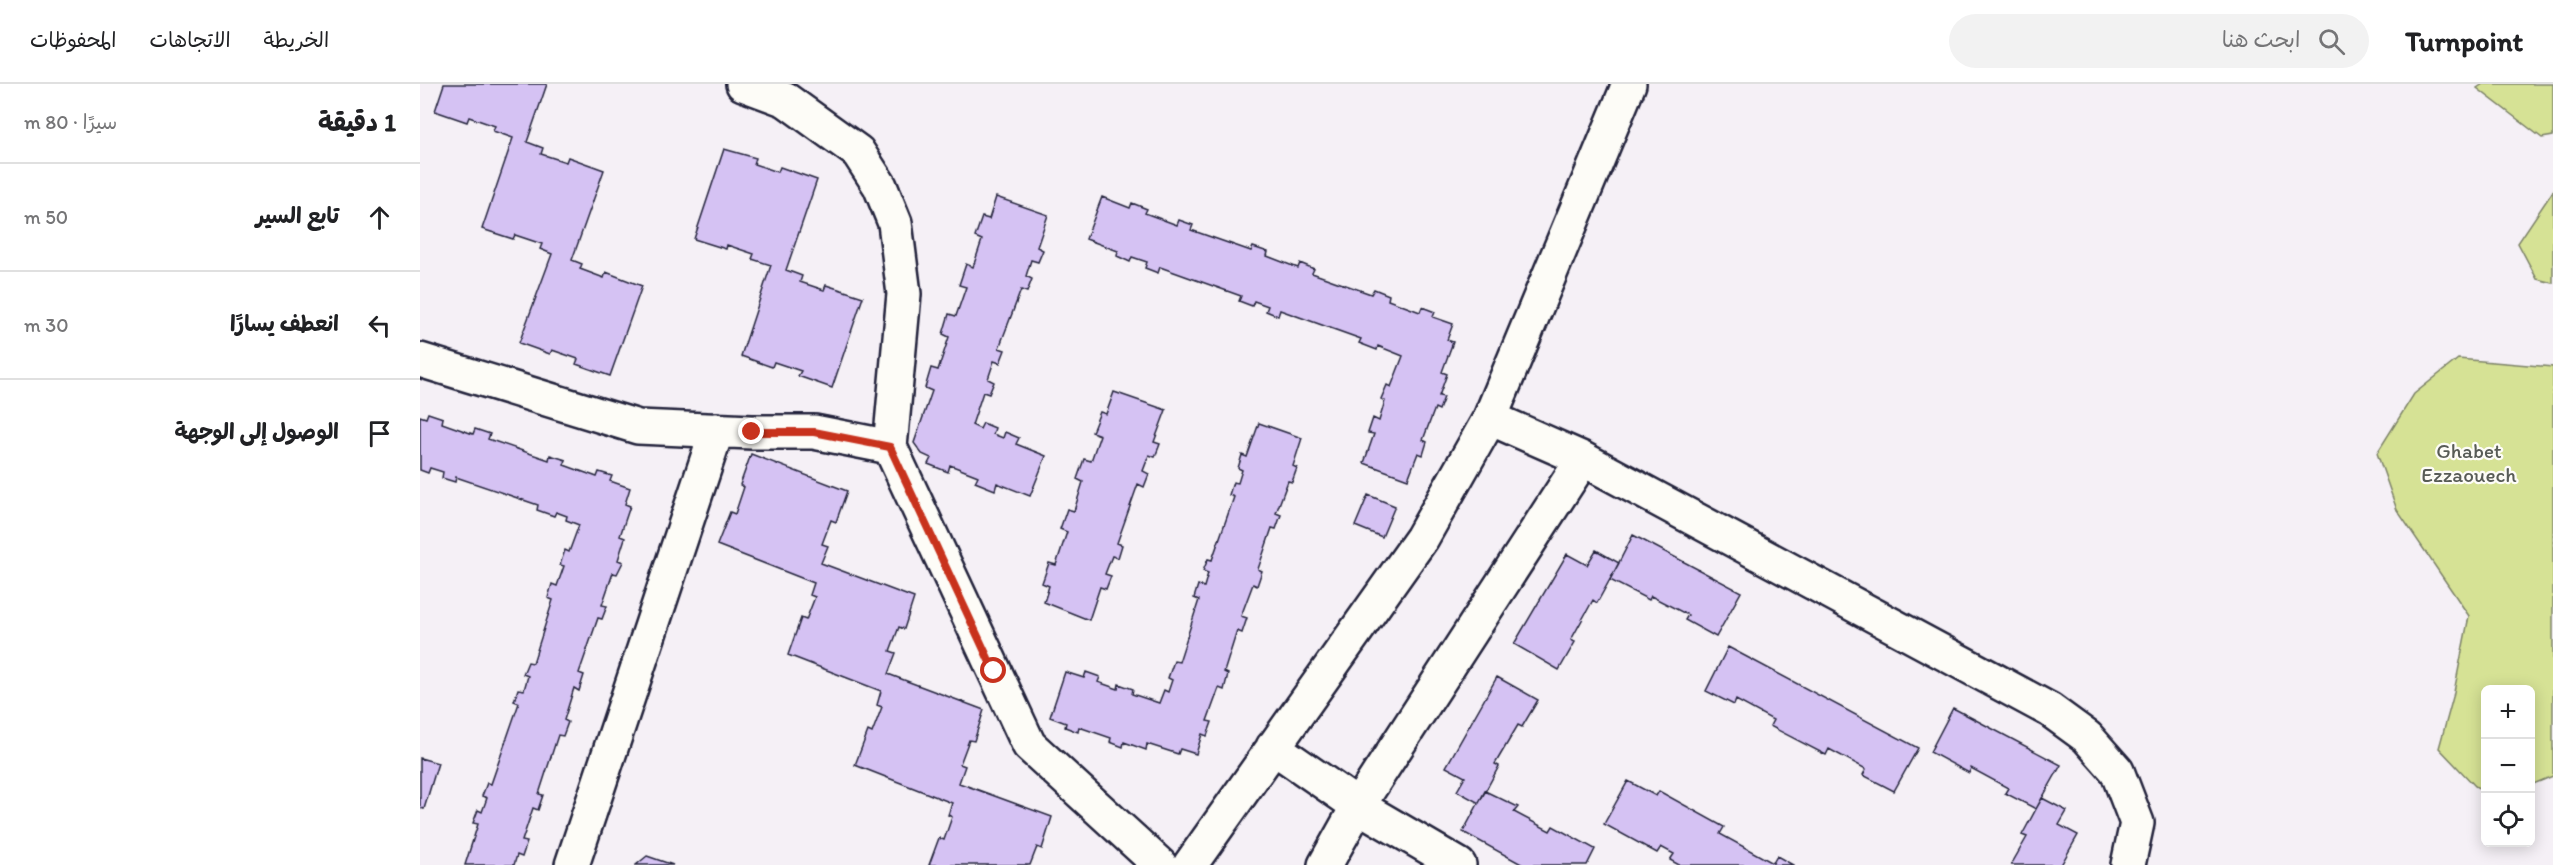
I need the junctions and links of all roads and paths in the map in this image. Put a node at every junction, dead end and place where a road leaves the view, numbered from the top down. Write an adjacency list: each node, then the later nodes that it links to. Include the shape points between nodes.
1 (743, 84): 6 (street, via 786,100 858,152 880,186 894,223 904,294)
2 (1629, 84): 4 (street)
3 (420, 360): 5 (street, via 638,427)
4 (1490, 418): 7 (street); 8 (street, via 1422,538)
5 (717, 430): 6 (street, via 814,432); 10 (street)
6 (890, 447): 11 (street, via 1029,745)
7 (1583, 459): 9 (street); 15 (street, via 2059,716 2087,737 2117,771 2138,823)
8 (1273, 747): 9 (street); 12 (street)
9 (1358, 806): 13 (street); 14 (street)
10 (572, 865)
11 (1160, 865)
12 (1191, 865)
13 (1325, 865)
14 (1459, 865)
15 (2128, 865)

